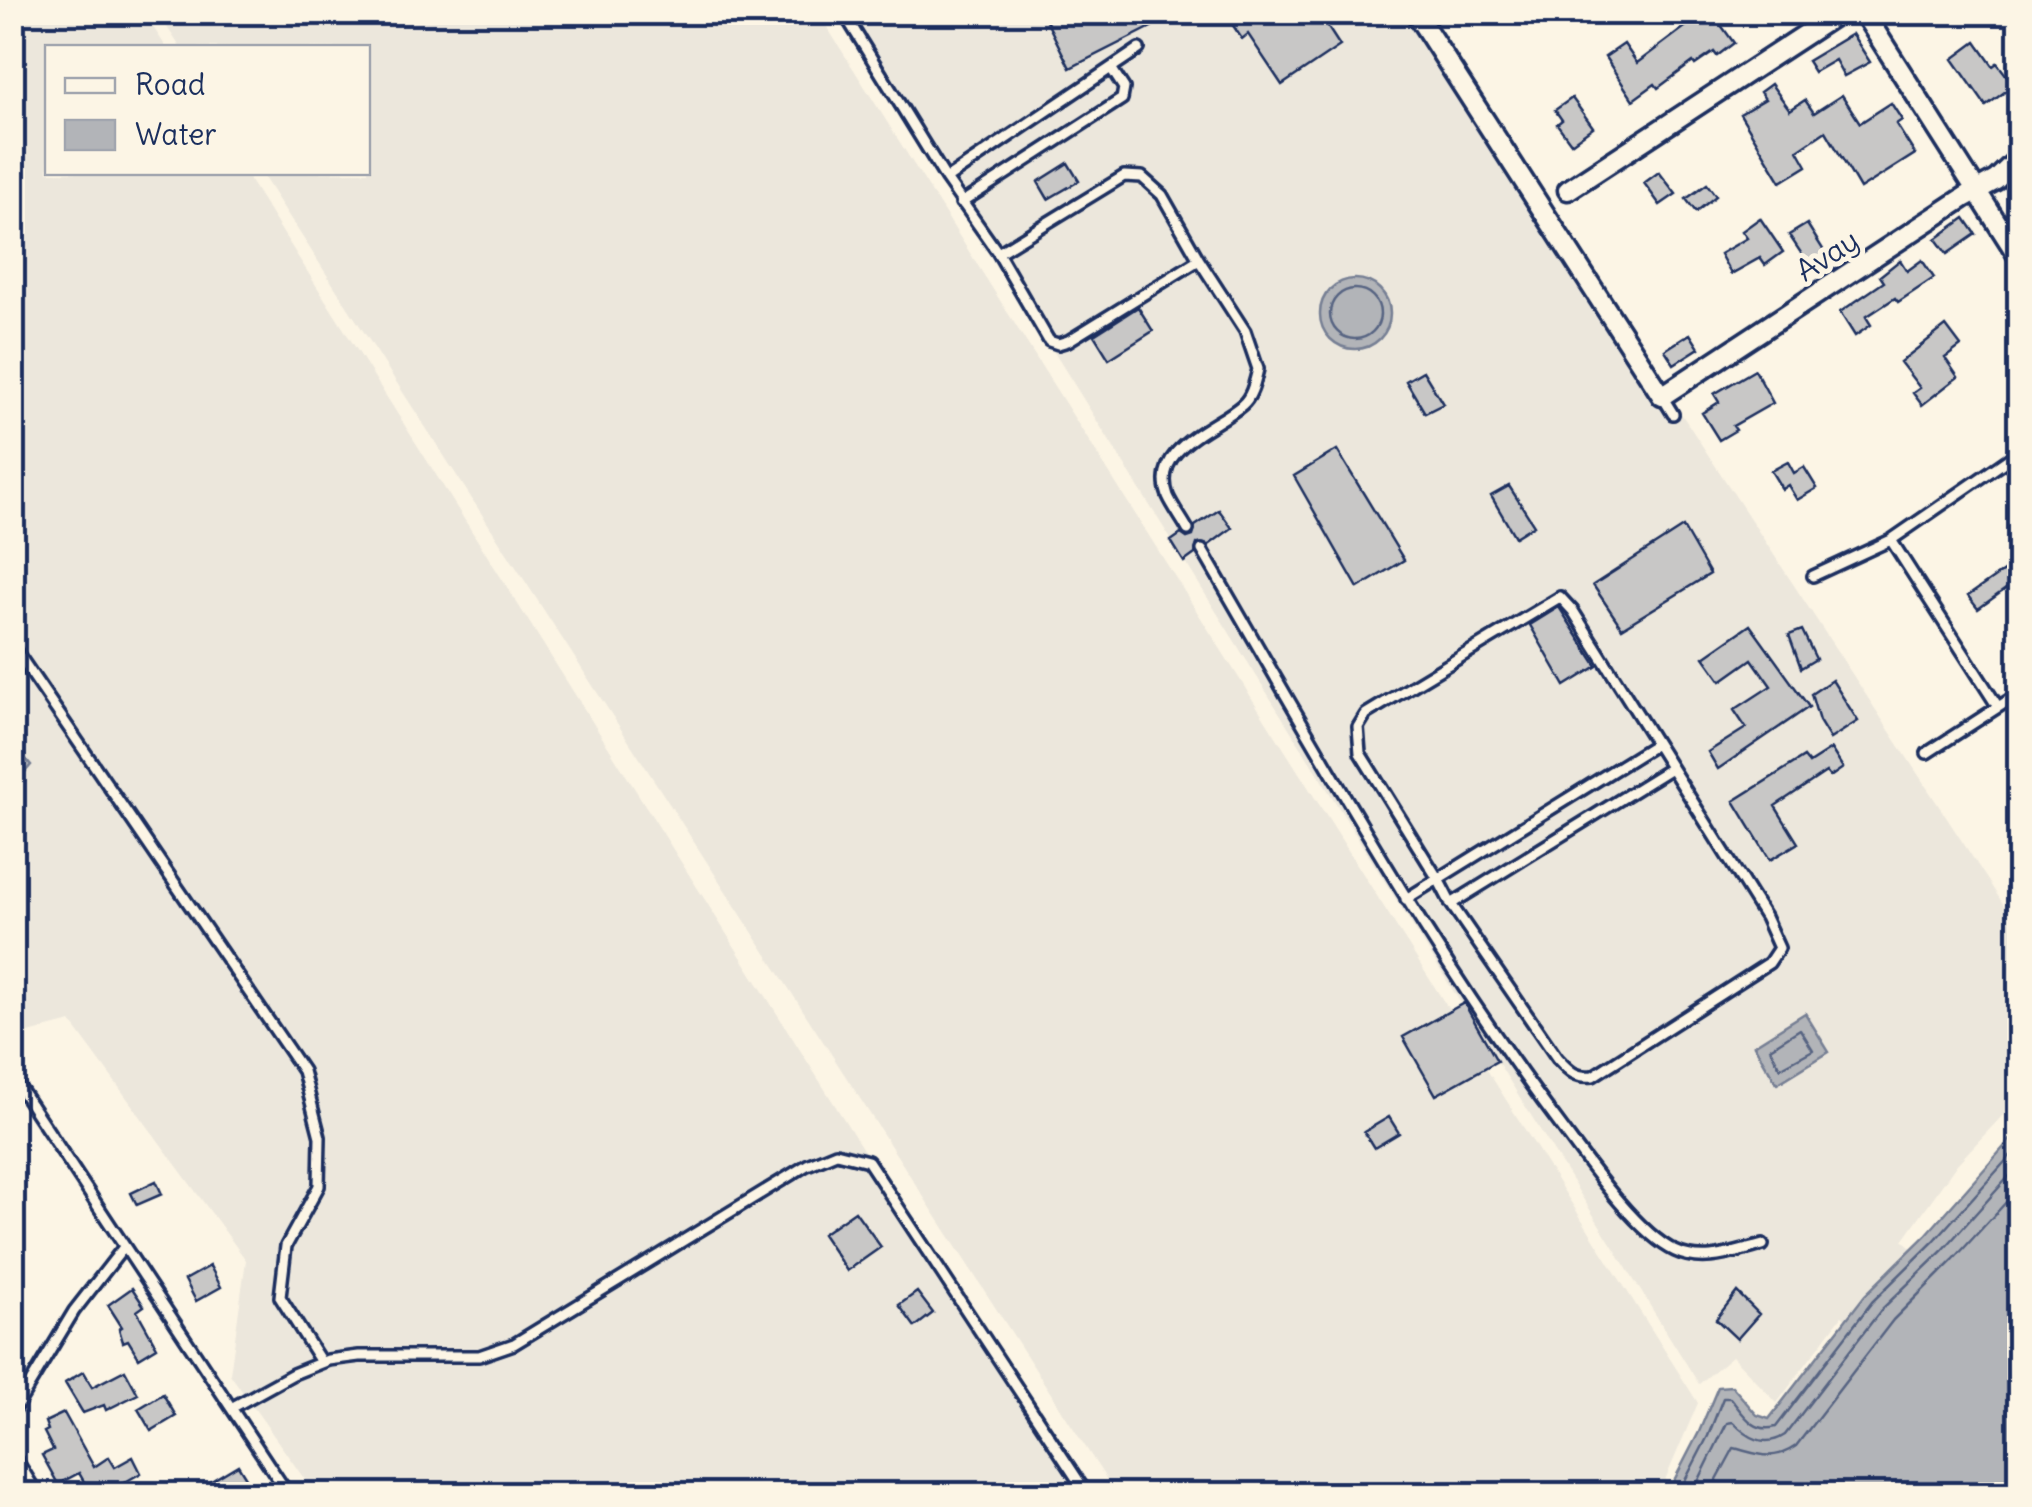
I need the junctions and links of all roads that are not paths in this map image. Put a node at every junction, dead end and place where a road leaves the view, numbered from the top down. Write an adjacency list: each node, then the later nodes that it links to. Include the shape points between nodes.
1 (844, 12): 8 (lane)
2 (1415, 12): 15 (street)
3 (1840, 12): 9 (street)
4 (1863, 12): 10 (street)
5 (1138, 49): 6 (lane)
6 (1111, 68): 8 (lane); 11 (lane, via 1124,88 1122,99)
7 (2020, 157): 10 (street, Avay)
8 (946, 179): 11 (lane)
9 (1568, 190)
10 (1975, 190): 13 (street); 15 (street, Avay)
11 (961, 203): 12 (lane)
12 (998, 254): 14 (lane, via 1124,176 1142,177 1162,194); 14 (lane, via 1049,341 1058,344)
13 (2020, 259)
14 (1199, 260): 18 (lane, via 1245,331 1258,369 1246,403 1196,434 1167,471 1168,494)
15 (1662, 396): 16 (lane)
16 (1674, 414)
17 (2020, 451): 19 (lane)
18 (1188, 530)
19 (1892, 540): 21 (lane); 24 (lane)
20 (1202, 550): 29 (lane)
21 (1813, 576)
22 (12, 645): 34 (lane, via 302,1071 320,1138 319,1186 286,1246 280,1298)
23 (2020, 693): 24 (lane)
24 (1998, 707): 26 (lane)
25 (1656, 744): 27 (lane); 28 (lane); 28 (lane, via 1560,598 1366,714 1358,727 1360,754)
26 (1927, 753)
27 (1671, 768): 30 (lane); 30 (lane, via 1779,948 1769,963 1593,1076 1569,1072 1557,1058)
28 (1438, 880): 29 (lane); 30 (lane)
29 (1406, 899): 32 (lane, via 1508,1056 1650,1233 1676,1252 1710,1259)
30 (1451, 904)
31 (12, 1076): 33 (lane)
32 (1763, 1244)
33 (124, 1247): 35 (lane); 36 (lane, via 74,1311)
34 (322, 1362): 35 (lane); 40 (lane, via 479,1356 514,1344 836,1153 868,1161)
35 (233, 1407): 39 (lane)
36 (12, 1414)
37 (12, 1462): 38 (street)
38 (32, 1494)
39 (288, 1494)
40 (1087, 1494)

